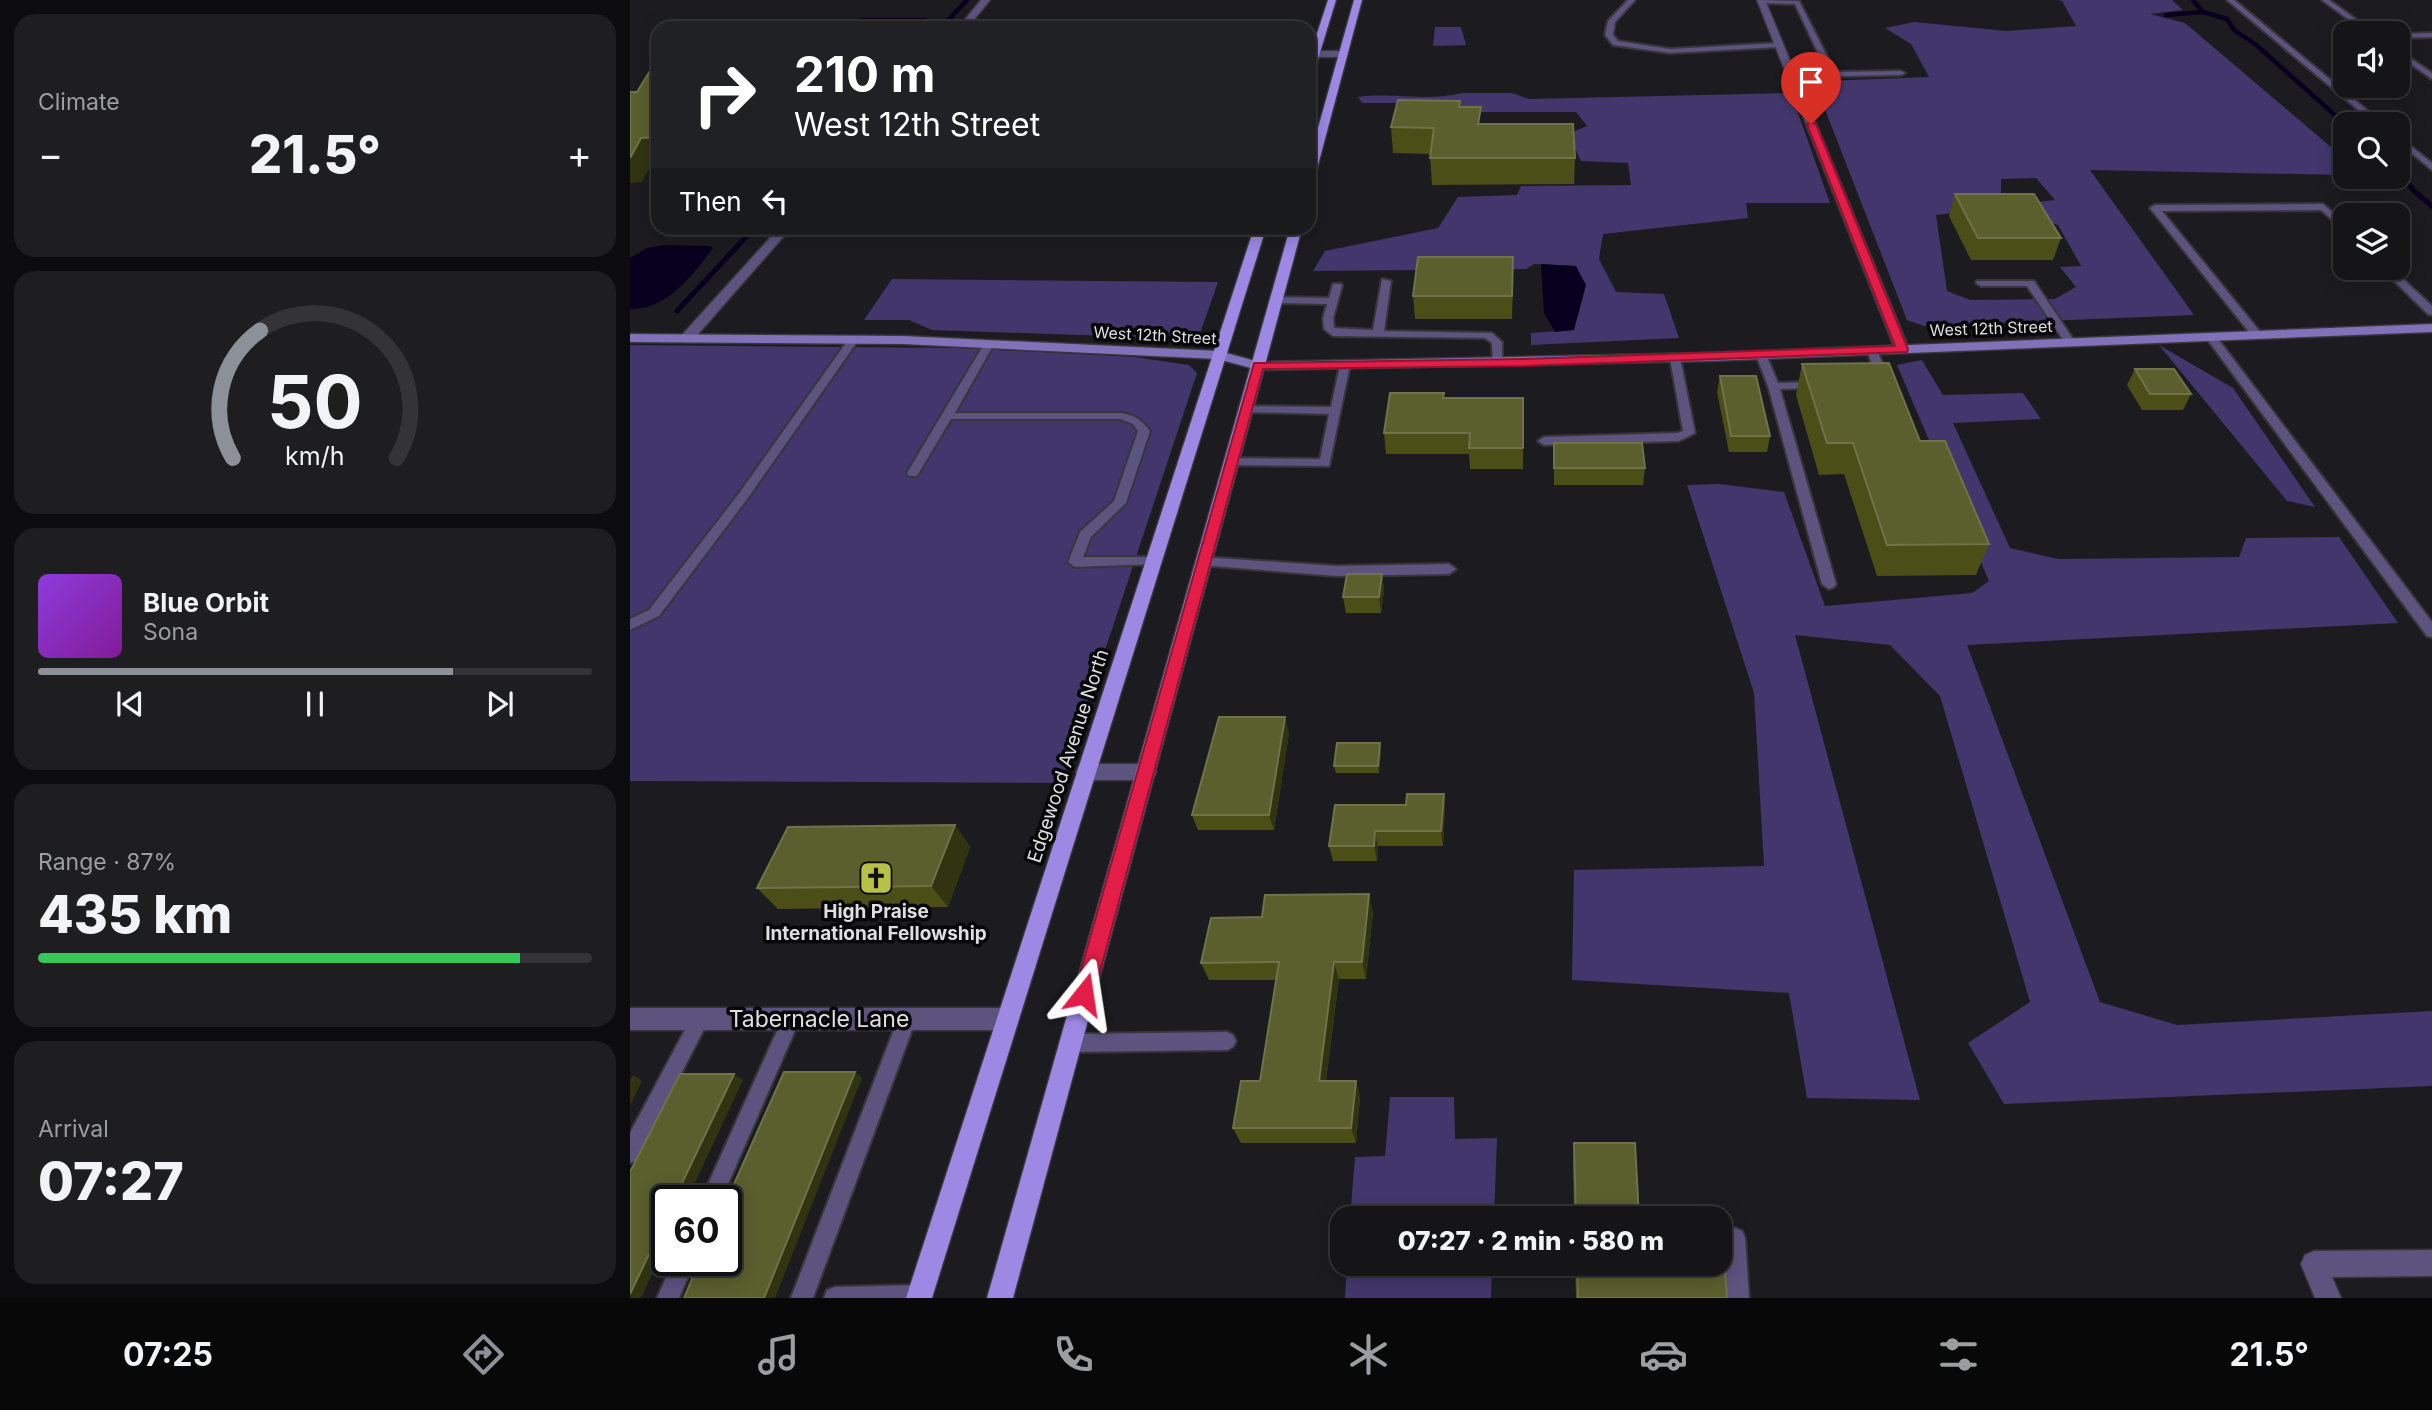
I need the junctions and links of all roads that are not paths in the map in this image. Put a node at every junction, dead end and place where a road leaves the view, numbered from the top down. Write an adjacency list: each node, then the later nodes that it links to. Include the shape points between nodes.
1 (986, 0): 8 (street)
2 (1332, 0): 12 (main road)
3 (1358, 0): 15 (main road)
4 (1632, 0): 13 (lane, via 1612,21 1609,35 1616,43 1670,51)
5 (1761, 0): 13 (street); 18 (lane, via 1797,2)
6 (2230, 0): 21 (lane)
7 (2325, 0): 9 (lane)
8 (968, 21)
9 (2354, 21)
10 (2432, 35): 11 (lane)
11 (2410, 36)
12 (1316, 43)
13 (1779, 45): 19 (street)
14 (1316, 54): 15 (street)
15 (1343, 54): 23 (main road)
16 (2410, 61): 20 (lane)
17 (1901, 73): 18 (lane)
18 (1832, 74): 19 (lane)
19 (1791, 75): 47 (street)
20 (2432, 77)
21 (2366, 112)
22 (1316, 129): 23 (street)
23 (1323, 129): 25 (main road)
24 (2410, 148): 26 (lane)
25 (1316, 154)
26 (2432, 167)
27 (2333, 217): 40 (lane, via 2323,207 2155,208)
28 (779, 235): 43 (street)
29 (1258, 235): 49 (main road, Edgewood Avenue North)
30 (1294, 235): 35 (main road)
31 (2399, 280): 37 (lane)
32 (1386, 281): 39 (lane)
33 (1981, 283): 45 (lane, via 2030,283)
34 (1337, 286): 36 (lane)
35 (1276, 300): 36 (lane); 54 (main road)
36 (1334, 301): 39 (lane, via 1328,318 1333,333)
37 (2432, 312)
38 (2432, 328): 40 (street, West 12th Street)
39 (1378, 334): 52 (lane, via 1488,335 1497,342)
40 (2257, 335): 41 (street, West 12th Street)
41 (2211, 337): 45 (street, West 12th Street); 69 (lane)
42 (630, 338): 43 (street, West 12th Street)
43 (687, 338): 44 (street, West 12th Street)
44 (854, 339): 46 (street, West 12th Street); 68 (lane, via 654,613)
45 (2070, 342): 47 (street, West 12th Street)
46 (989, 344): 49 (street, West 12th Street); 60 (lane)
47 (1902, 349): 48 (street, West 12th Street)
48 (1872, 350): 50 (street, West 12th Street); 55 (lane, via 1887,389)
49 (1219, 355): 54 (street, West 12th Street); 64 (main road, Edgewood Avenue North)
50 (1761, 355): 51 (street, West 12th Street); 57 (lane)
51 (1675, 358): 52 (street, West 12th Street); 61 (lane, via 1689,433)
52 (1498, 363): 53 (street, West 12th Street)
53 (1345, 365): 54 (street, West 12th Street); 59 (lane)
54 (1258, 366): 58 (main road)
55 (1871, 383)
56 (1829, 384): 57 (lane)
57 (1774, 386): 67 (lane)
58 (1246, 409): 59 (lane); 62 (main road)
59 (1336, 411): 62 (lane, via 1325,463)
60 (947, 416): 63 (lane); 64 (lane, via 1122,416 1137,422 1144,431 1120,503 1085,535 1074,562)
61 (1544, 441)
62 (1231, 462): 65 (main road)
63 (913, 473)
64 (1153, 561): 70 (main road, Edgewood Avenue North)
65 (1203, 562): 66 (lane, via 1336,571); 71 (main road)
66 (1449, 569)
67 (1829, 584)
68 (630, 625)
69 (2432, 632)
70 (1086, 772): 71 (street); 76 (main road, Edgewood Avenue North)
71 (1146, 772): 78 (main road)
72 (630, 1019): 73 (street, Tabernacle Lane)
73 (699, 1019): 74 (street, Tabernacle Lane); 79 (lane)
74 (790, 1019): 75 (street, Tabernacle Lane); 80 (lane)
75 (907, 1019): 76 (street, Tabernacle Lane); 86 (lane)
76 (1007, 1019): 84 (main road, Edgewood Avenue North)
77 (1227, 1041): 78 (lane)
78 (1070, 1043): 88 (main road)
79 (630, 1153)
80 (718, 1185)
81 (1735, 1238): 89 (lane)
82 (2432, 1263): 90 (street, via 2314,1264)
83 (678, 1276): 85 (lane)
84 (919, 1297): 87 (lane)
85 (668, 1298)
86 (802, 1298)
87 (835, 1298)
88 (1000, 1298)
89 (1738, 1298)
90 (2328, 1298)

